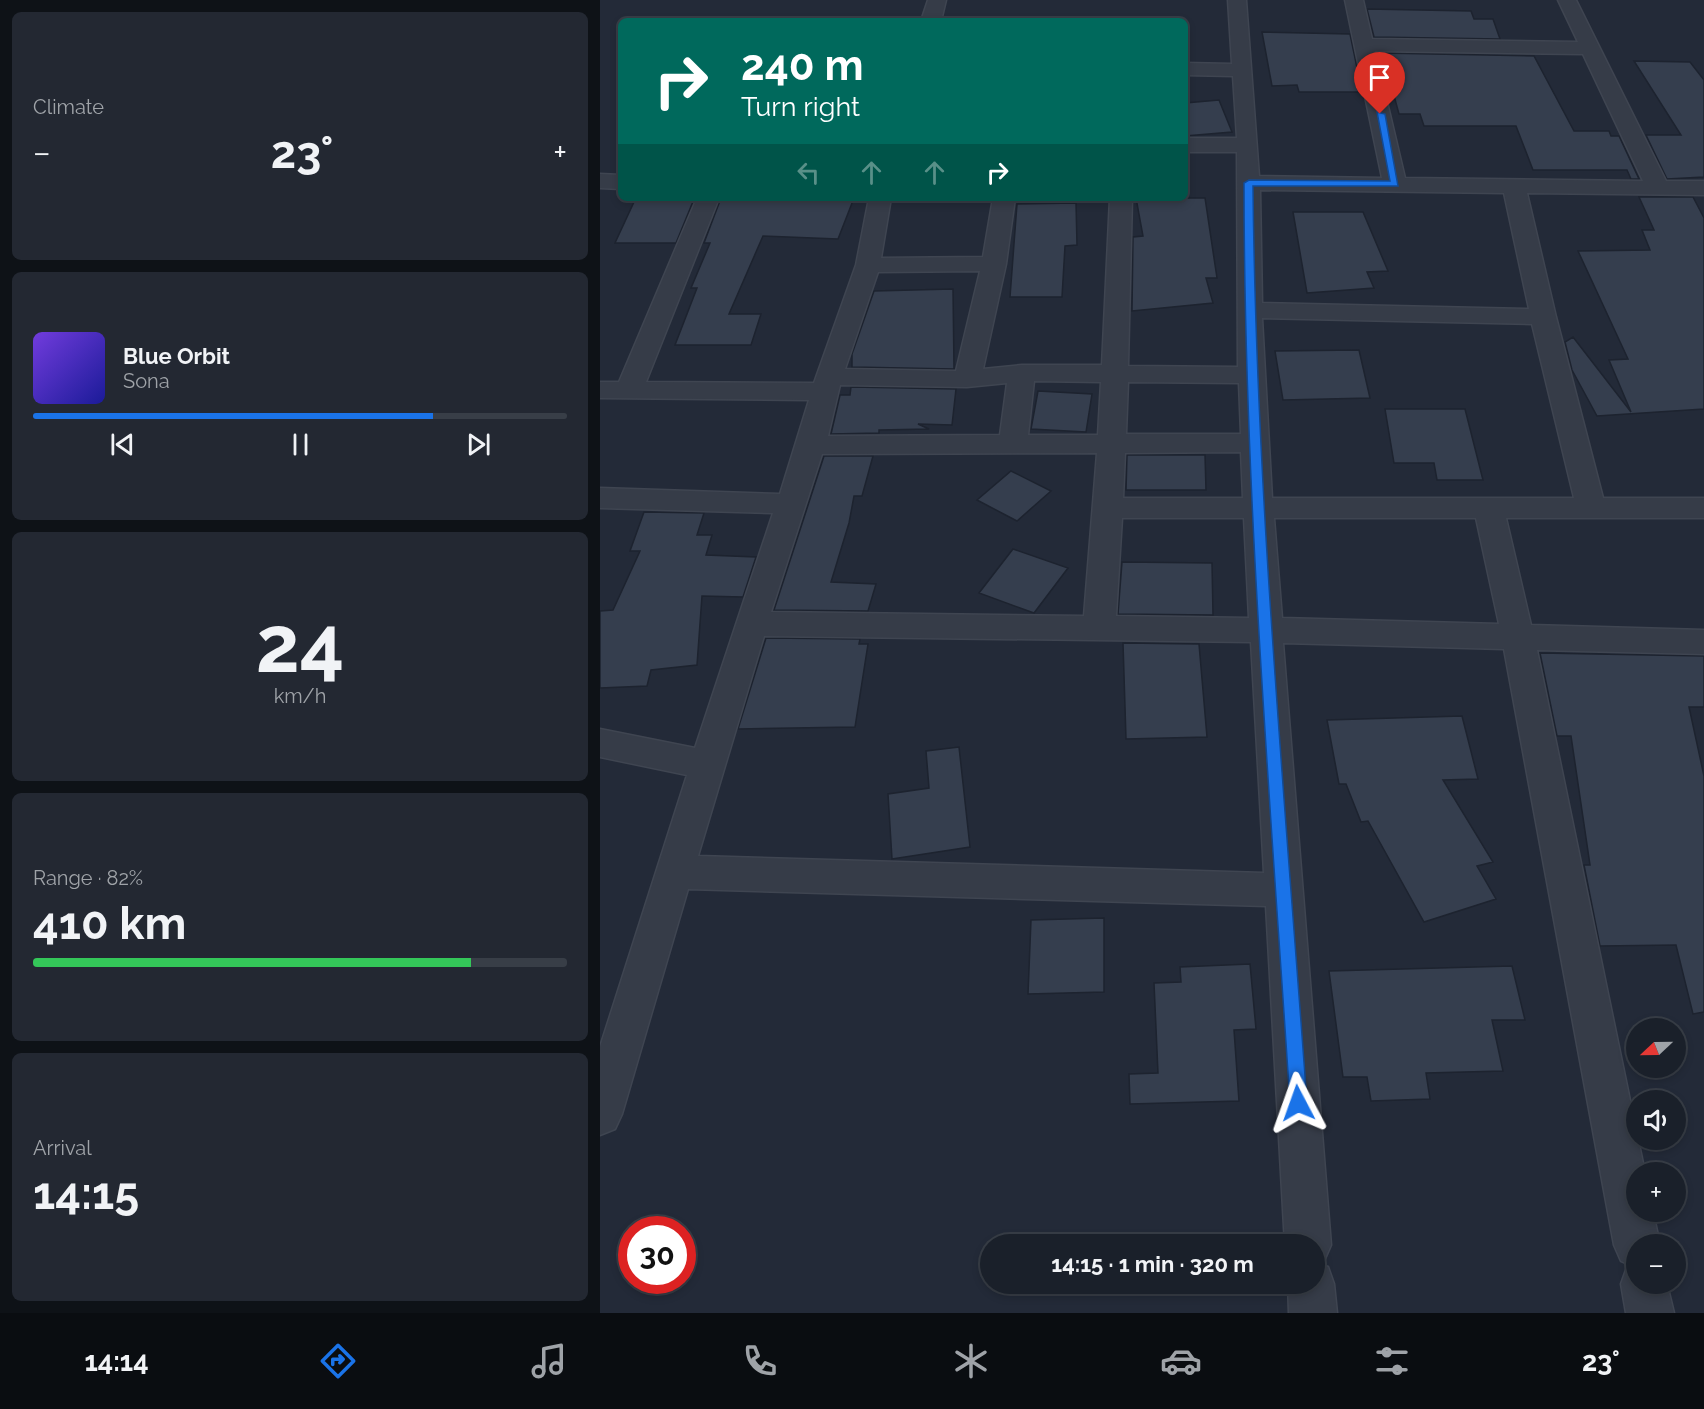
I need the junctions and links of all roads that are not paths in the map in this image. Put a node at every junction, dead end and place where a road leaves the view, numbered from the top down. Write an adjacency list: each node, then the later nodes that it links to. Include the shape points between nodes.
1 (937, 0): 5 (street)
2 (1237, 0): 9 (street)
3 (1354, 0): 6 (street)
4 (1567, 0): 7 (street)
5 (932, 18)
6 (1365, 45): 7 (street); 13 (street)
7 (1589, 48): 15 (street)
8 (1188, 69): 9 (street)
9 (1241, 70): 11 (street)
10 (1188, 145): 11 (street)
11 (1248, 145): 12 (street)
12 (1249, 183): 13 (street); 23 (street)
13 (1395, 184): 14 (street)
14 (1514, 186): 15 (street); 24 (street)
15 (1658, 188): 16 (street)
16 (1704, 188)
17 (707, 201): 30 (street)
18 (879, 201): 22 (street)
19 (1004, 201): 21 (street)
20 (1121, 201): 26 (street)
21 (994, 264): 22 (street); 28 (street)
22 (868, 265): 29 (street)
23 (1249, 310): 24 (street); 27 (street)
24 (1543, 317): 38 (street)
25 (1022, 373): 26 (street); 28 (street); 33 (street)
26 (1116, 375): 27 (street); 34 (street)
27 (1252, 375): 32 (street)
28 (967, 379): 29 (street)
29 (827, 385): 30 (street); 35 (street)
30 (630, 389): 31 (street)
31 (600, 390)
32 (1255, 443): 34 (street); 40 (street)
33 (1013, 444): 34 (street); 35 (street)
34 (1112, 444): 39 (street)
35 (811, 445): 37 (street)
36 (600, 498): 37 (street)
37 (792, 504): 43 (street)
38 (1591, 507): 41 (street); 42 (street)
39 (1109, 508): 40 (street); 44 (street)
40 (1258, 508): 41 (street); 45 (street)
41 (1489, 508): 46 (street)
42 (1704, 508)
43 (752, 624): 44 (street); 49 (street)
44 (1099, 627): 45 (street)
45 (1266, 630): 46 (street); 51 (street)
46 (1518, 638): 47 (street); 54 (street)
47 (1704, 642)
48 (600, 743): 49 (street)
49 (707, 765): 50 (street)
50 (674, 872): 51 (street); 52 (street)
51 (1284, 890): 53 (street)
52 (600, 1114)
53 (1307, 1234)
54 (1635, 1234)
55 (1312, 1294): 57 (street)
56 (1646, 1294): 58 (street)
57 (1313, 1313)
58 (1650, 1313)

